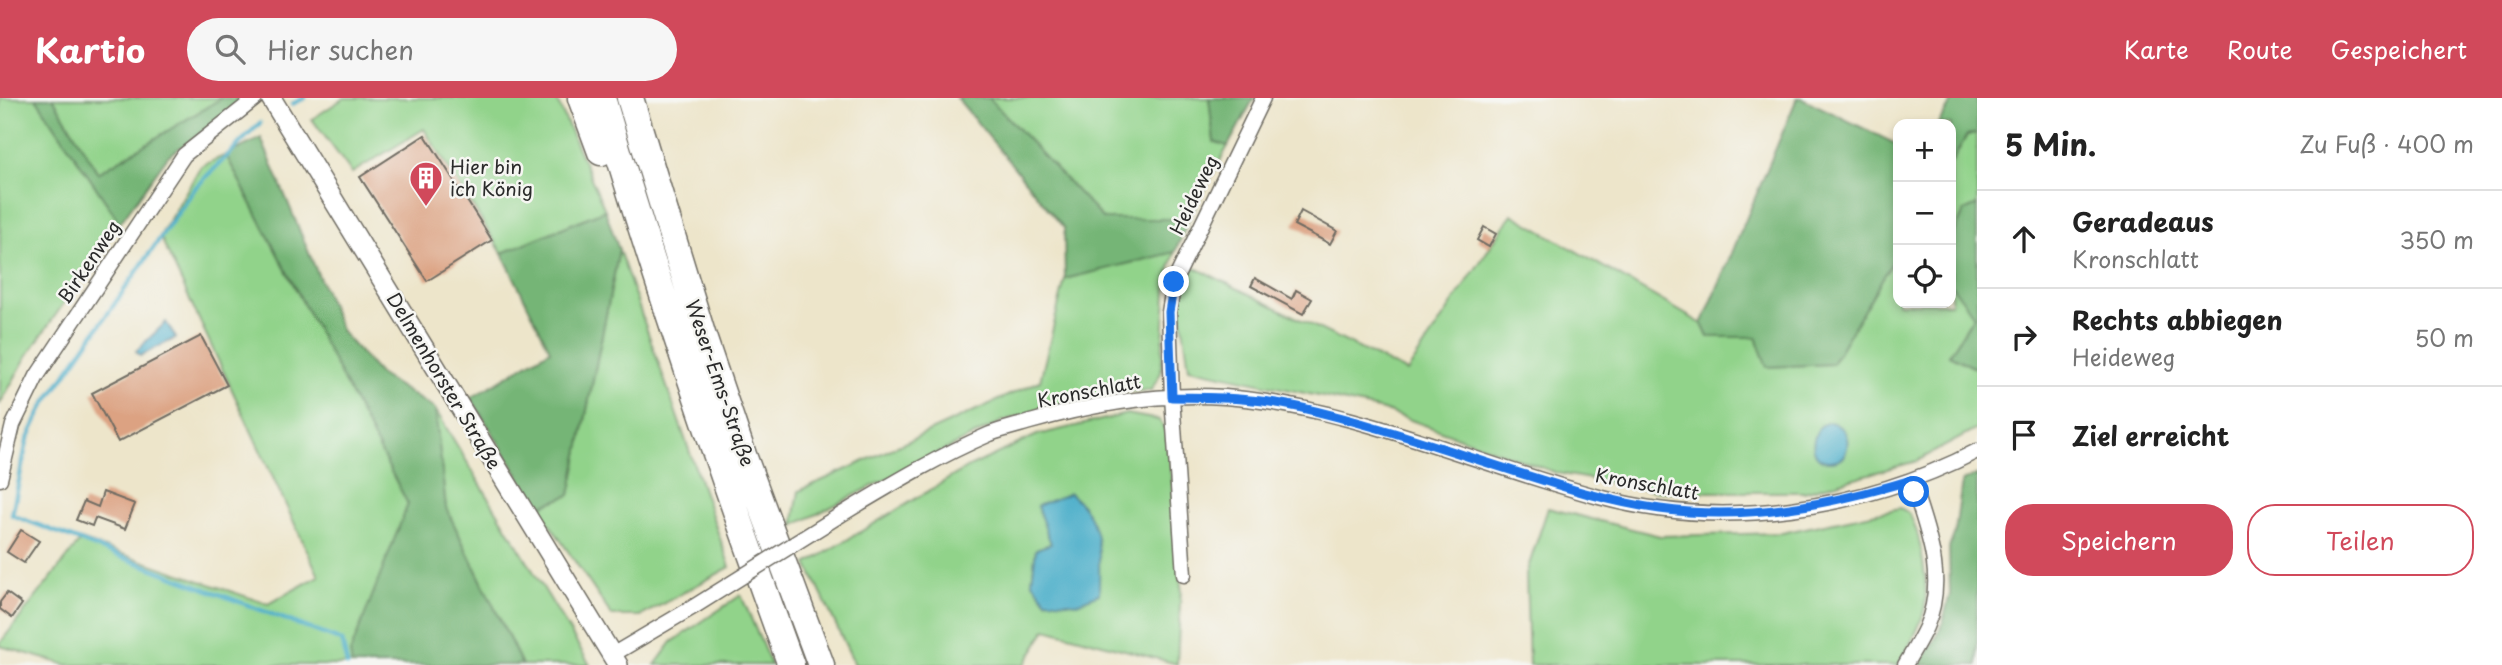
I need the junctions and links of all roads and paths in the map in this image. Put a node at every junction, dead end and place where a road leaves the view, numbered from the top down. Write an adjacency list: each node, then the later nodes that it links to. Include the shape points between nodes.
1 (256, 98): 10 (street, Birkenweg, via 184,155 37,376 13,425)
2 (271, 98): 13 (street, Delmenhorster Straße)
3 (581, 98): 7 (highway, via 627,223)
4 (603, 98): 7 (highway, Weser-Ems-Straße)
5 (630, 98): 15 (highway, Weser-Ems-Straße, via 703,337)
6 (1263, 98): 8 (street, Heideweg, via 1174,282 1169,312)
7 (642, 237): 14 (highway, Weser-Ems-Straße)
8 (1172, 397): 11 (street, Kronschlatt, via 1224,397 1296,407 1376,427 1603,498 1660,509 1759,512 1864,495); 12 (street, Heideweg); 13 (street, Kronschlatt, bridge, via 1063,412 993,433 924,465)
9 (1977, 451): 11 (street, Kronschlatt)
10 (0, 479)
11 (1911, 480): 16 (street, via 1937,575 1926,628)
12 (1184, 575)
13 (615, 660)
14 (791, 665)
15 (821, 665)
16 (1905, 665)

